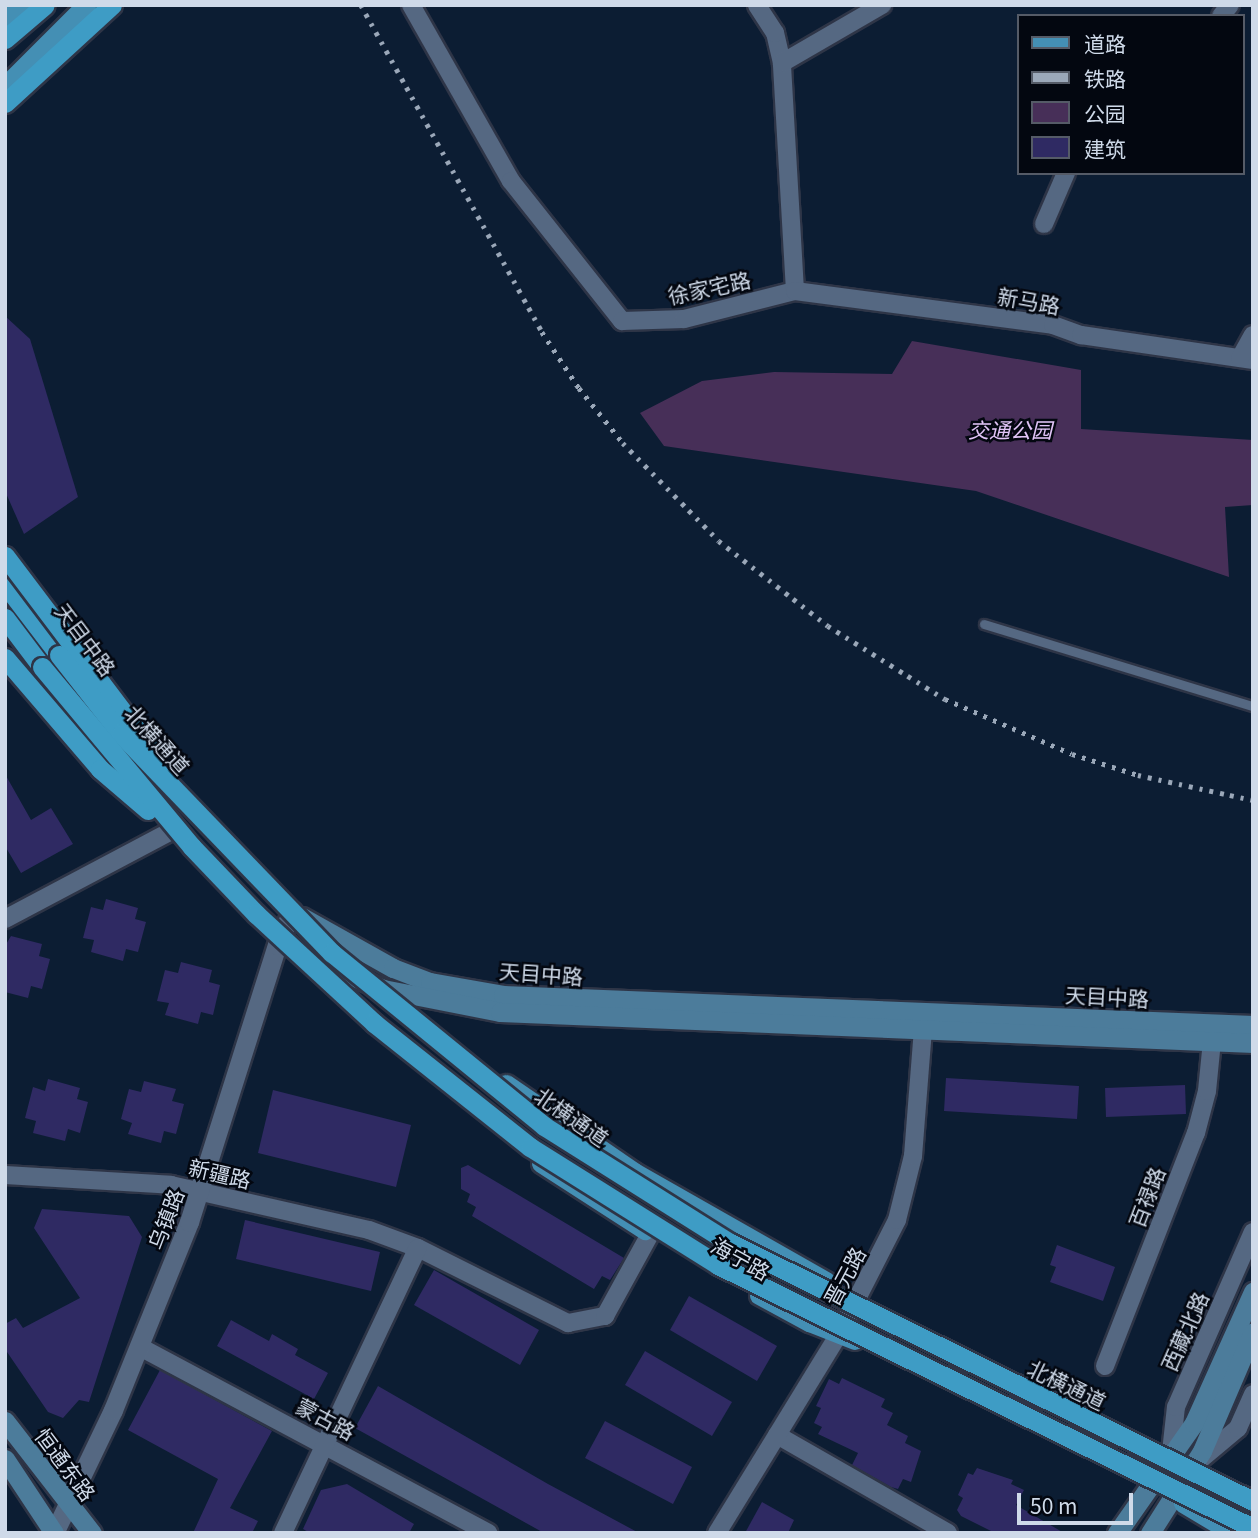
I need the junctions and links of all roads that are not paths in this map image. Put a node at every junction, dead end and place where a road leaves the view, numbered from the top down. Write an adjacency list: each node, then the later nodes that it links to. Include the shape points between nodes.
1 (22, 5): 8 (main road)
2 (45, 5): 9 (highway)
3 (86, 5): 11 (main road)
4 (112, 5): 12 (highway)
5 (411, 5): 15 (street, 徐家宅路, via 511,181 622,321 684,319)
6 (757, 5): 10 (street, via 775,33)
7 (881, 5): 10 (street)
8 (5, 20)
9 (5, 39)
10 (782, 63): 15 (street, via 793,187)
11 (11, 79)
12 (5, 103)
13 (1065, 175): 14 (street)
14 (1044, 224)
15 (795, 291): 17 (street, 新马路, via 1053,325 1081,335)
16 (1253, 335): 17 (street)
17 (1246, 359)
18 (5, 556): 26 (highway, bridge)
19 (5, 569): 29 (main road, 天目中路, via 137,742)
20 (5, 584): 26 (highway, 北横通道, bridge, via 121,734)
21 (5, 618): 28 (highway, 北横通道, bridge)
22 (984, 624): 25 (lane)
23 (5, 632): 27 (main road, 天目中路)
24 (5, 658): 28 (highway, bridge, via 100,769)
25 (1253, 706)
26 (208, 828): 58 (highway, 北横通道, bridge, via 332,953 390,1003 544,1126 627,1182 827,1294)
27 (169, 832): 30 (street); 31 (main road, 天目中路)
28 (192, 847): 60 (highway, 北横通道, bridge, via 315,971 374,1023 530,1147 614,1203 816,1317)
29 (292, 911): 31 (street, 乌镇路); 32 (main road, 海宁路); 33 (main road, 天目中路, via 393,968 476,991)
30 (5, 919)
31 (277, 945): 32 (main road, 天目中路); 38 (street, 乌镇路); 40 (main road, 海宁路, via 362,1021 502,1134 568,1183)
32 (392, 991): 33 (main road, 天目中路, via 500,1012); 43 (main road, 海宁路, via 579,1136)
33 (924, 1020): 34 (main road, 天目中路); 35 (main road, 天目中路); 43 (street, 晋元路, via 909,1180 881,1258)
34 (1253, 1025)
35 (1212, 1041): 36 (main road, 天目中路); 47 (street, 百禄路, via 1207,1091 1196,1133)
36 (1253, 1043)
37 (5, 1175): 38 (street, 新疆路)
38 (200, 1190): 41 (street, 新疆路, via 369,1230); 46 (street, 乌镇路)
39 (1253, 1232): 52 (street, 西藏北路, via 1176,1407)
40 (650, 1234): 41 (street, 新疆路, via 605,1316 568,1323); 45 (main road, 海宁路, via 808,1322)
41 (418, 1248): 51 (street)
42 (1253, 1292): 52 (main road, 西藏北路, via 1194,1423)
43 (859, 1298): 45 (street, 晋元路); 52 (main road, 海宁路)
44 (1253, 1332): 54 (main road)
45 (839, 1334): 50 (street, 晋元路); 55 (main road, 海宁路)
46 (140, 1347): 51 (street, 蒙古路); 59 (street, 乌镇路)
47 (1105, 1366)
48 (1253, 1394): 54 (street, via 1238,1428)
49 (5, 1421): 59 (main road, 恒通东路)
50 (777, 1435): 65 (street, 晋元路); 66 (street)
51 (324, 1442): 63 (street); 64 (street, 蒙古路)
52 (1171, 1452): 54 (main road, 海宁路); 55 (main road, 西藏北路)
53 (5, 1459): 61 (main road)
54 (1195, 1464): 56 (main road, 海宁路); 57 (main road)
55 (1149, 1486): 57 (main road, 海宁路); 67 (main road, 西藏北路)
56 (1253, 1491)
57 (1173, 1498): 68 (main road); 69 (main road, 海宁路)
58 (1253, 1501)
59 (67, 1504): 61 (street, 乌镇路); 62 (main road, 恒通东路)
60 (1253, 1528)
61 (54, 1533)
62 (92, 1533)
63 (283, 1533)
64 (488, 1533)
65 (717, 1533)
66 (947, 1533)
67 (1117, 1533)
68 (1150, 1533)
69 (1233, 1533)

